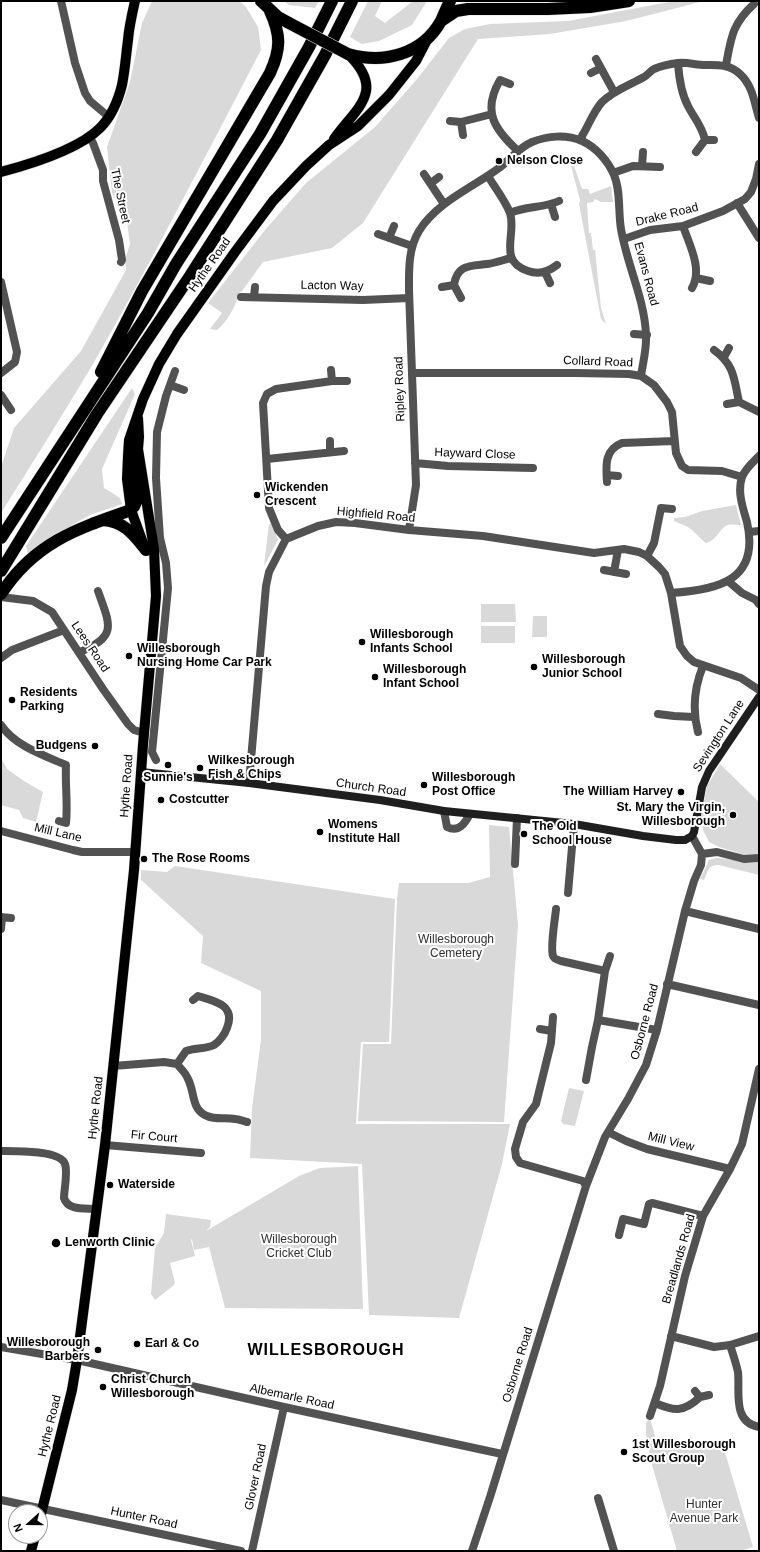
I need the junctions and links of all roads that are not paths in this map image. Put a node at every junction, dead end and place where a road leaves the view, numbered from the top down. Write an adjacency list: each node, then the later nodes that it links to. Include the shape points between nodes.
1 (61, 1): 21 (street, via 85,93 90,102)
2 (135, 1): 21 (main road, via 122,86)
3 (332, 1): 92 (highway, via 260,134 176,264 148,313)
4 (352, 1): 116 (highway, via 277,140 97,414)
5 (450, 1): 9 (highway)
6 (629, 1): 9 (highway, via 555,9 468,9 456,11)
7 (263, 4): 11 (highway, bridge, via 289,23); 92 (highway, via 275,22 279,47 272,69 142,291)
8 (755, 5): 14 (street, via 734,27)
9 (441, 21): 10 (highway)
10 (429, 36): 11 (highway, via 420,44 395,57 376,59); 30 (main road, Hythe Road, via 416,61 389,95 358,126)
11 (348, 54): 30 (main road, Hythe Road, via 361,68 367,92 359,108)
12 (596, 59): 15 (street)
13 (678, 63): 14 (street); 18 (street, via 654,69); 27 (street, via 684,99 703,131)
14 (726, 66): 19 (street, via 740,74)
15 (601, 68): 16 (street); 18 (street)
16 (591, 72)
17 (510, 84): 20 (street, via 500,80 493,91)
18 (614, 92): 29 (street, via 596,110 582,136)
19 (757, 96): 22 (street)
20 (492, 114): 24 (street); 31 (street, via 500,133)
21 (109, 117): 26 (main road)
22 (759, 118)
23 (450, 121): 24 (street)
24 (461, 122): 25 (street)
25 (463, 135)
26 (89, 136): 37 (main road, via 55,154); 57 (street, The Street, via 103,170 103,181)
27 (705, 140): 28 (street); 33 (street)
28 (714, 140)
29 (582, 141): 31 (street, Ripley Road, via 561,136 538,140); 38 (street, Evans Road, via 603,157)
30 (329, 145): 91 (main road, Hythe Road, via 289,182 235,252 166,352 151,380)
31 (518, 151): 40 (street, Ripley Road)
32 (643, 152): 35 (street)
33 (696, 152)
34 (759, 164): 44 (street, Drake Road, via 751,192)
35 (642, 166): 36 (street); 38 (street, via 633,166)
36 (660, 167)
37 (1, 172)
38 (613, 173): 54 (street, Evans Road)
39 (424, 174): 42 (street)
40 (488, 176): 45 (street, Ripley Road); 47 (street)
41 (439, 177): 42 (street)
42 (431, 183): 45 (street)
43 (559, 200): 46 (street)
44 (737, 203): 50 (street, Drake Road); 53 (street)
45 (444, 204): 55 (street, Ripley Road, via 423,224)
46 (551, 204): 47 (street); 48 (street)
47 (510, 213): 56 (street)
48 (555, 216)
49 (394, 226): 52 (street)
50 (683, 226): 54 (street, Drake Road, via 645,231); 60 (street, via 696,267)
51 (378, 234): 52 (street)
52 (390, 238): 55 (street)
53 (759, 238)
54 (624, 239): 73 (street, Evans Road, via 641,298)
55 (412, 246): 70 (street, Ripley Road)
56 (512, 258): 59 (street, via 516,265 523,269 536,273); 64 (street, via 465,267 456,276)
57 (121, 262)
58 (557, 265): 59 (street)
59 (545, 272): 63 (street)
60 (696, 278): 61 (street); 67 (street)
61 (710, 281)
62 (1, 282): 79 (street, via 17,352 15,362)
63 (550, 283)
64 (454, 285): 66 (street); 71 (street)
65 (255, 287): 68 (street)
66 (442, 287)
67 (692, 288)
68 (254, 296): 69 (street, Lacton Way); 70 (street, Lacton Way, via 363,300)
69 (241, 297)
70 (409, 298): 80 (street, Ripley Road)
71 (461, 298)
72 (634, 334): 73 (street)
73 (646, 335): 81 (street, Evans Road)
74 (729, 348): 76 (street)
75 (714, 350): 76 (street)
76 (724, 357): 87 (street, via 736,381)
77 (331, 370): 82 (street)
78 (176, 371): 84 (street, Hythe Road)
79 (1, 373)
80 (412, 373): 81 (street, Collard Road, via 576,373); 100 (street, Ripley Road)
81 (641, 376): 94 (street, Collard Road, via 654,385 668,402 674,422)
82 (332, 381): 83 (street); 99 (street, via 276,389 267,394 263,403)
83 (347, 381)
84 (170, 385): 85 (street); 119 (street, Hythe Road, via 157,432 156,478 160,538)
85 (184, 390)
86 (1, 395): 89 (street)
87 (739, 402): 88 (street); 90 (street)
88 (727, 404)
89 (10, 410)
90 (759, 412)
91 (138, 418): 95 (main road, Hythe Road); 105 (main road, Hythe Road, via 129,440 128,479)
92 (77, 420): 110 (highway)
93 (330, 441): 97 (street)
94 (674, 441): 102 (street, via 622,443 612,448 607,457 607,479); 103 (street, Collard Road, via 678,460 688,470 722,471)
95 (138, 448): 105 (main road, via 134,469 137,502); 118 (main road, Hythe Road, via 154,549)
96 (344, 451): 97 (street)
97 (330, 452): 99 (street)
98 (759, 456): 103 (street)
99 (267, 459): 111 (street, via 269,508 278,530)
100 (415, 463): 101 (street, Hayward Close); 107 (street, Ripley Road, via 416,485)
101 (534, 468)
102 (618, 476)
103 (742, 477): 109 (street, via 740,497)
104 (672, 509): 114 (street, via 661,508 654,544)
105 (131, 510): 106 (highway); 112 (main road, Hythe Road)
106 (100, 520): 112 (highway, via 116,522 126,528); 123 (highway, via 49,544 17,572)
107 (409, 530): 111 (street, Highfield Road, via 336,522 318,526); 113 (street, Highfield Road, via 483,536 594,553)
108 (759, 531): 109 (street)
109 (749, 532): 121 (street, via 749,554 744,568)
110 (1, 538)
111 (286, 539): 141 (street, via 269,572 266,586)
112 (146, 550): 118 (main road, Hythe Road)
113 (618, 550): 114 (street, Highfield Road, via 630,550); 117 (street)
114 (647, 556): 124 (street, Highfield Road, via 665,574)
115 (604, 570): 117 (street)
116 (1, 571)
117 (614, 572): 120 (street)
118 (155, 573): 119 (street); 131 (main road, Hythe Road, via 156,596)
119 (168, 573): 132 (street, Hythe Road)
120 (626, 574)
121 (728, 581): 124 (street, via 712,588); 125 (street)
122 (98, 591): 127 (street, via 108,625 106,636)
123 (2, 593): 126 (street, Lees Road, via 33,601 52,612)
124 (671, 593): 129 (street, Highfield Road, via 680,646 687,656)
125 (759, 604)
126 (64, 630): 127 (street, Lees Road); 128 (street, via 12,650)
127 (80, 652): 138 (street, Lees Road, via 128,724 134,730)
128 (1, 658)
129 (703, 666): 130 (street, Highfield Road, via 741,678); 135 (street, via 695,692)
130 (759, 690)
131 (147, 695): 132 (street); 138 (main road, Hythe Road)
132 (158, 697): 139 (street, Hythe Road, via 152,752)
133 (759, 697): 148 (street, Sevington Lane, via 709,771 702,787)
134 (658, 714): 135 (street)
135 (694, 716): 137 (street)
136 (1, 725): 145 (street, via 21,744 66,765 66,823)
137 (698, 732)
138 (144, 733): 140 (main road, Hythe Road)
139 (156, 760)
140 (141, 772): 141 (street, Church Road); 149 (main road, Hythe Road)
141 (249, 783): 142 (street, Church Road)
142 (444, 810): 143 (street, Church Road); 143 (street, via 447,827 452,830 462,826)
143 (470, 814): 144 (street, Church Road)
144 (517, 818): 146 (street, Church Road); 152 (street)
145 (59, 821)
146 (574, 824): 148 (street, Church Road, via 676,840 685,840); 153 (street)
147 (1, 831): 149 (street, Mill Lane, via 82,852)
148 (692, 836): 150 (street)
149 (135, 852): 171 (main road, Hythe Road)
150 (702, 854): 151 (street, via 717,852 744,859); 155 (street, Osborne Road, via 701,865)
151 (759, 858)
152 (515, 864)
153 (568, 893)
154 (556, 909): 161 (street, via 553,956 561,961)
155 (685, 911): 159 (street); 162 (street, Osborne Road)
156 (2, 917): 157 (street); 158 (street)
157 (11, 918)
158 (1, 929)
159 (759, 929)
160 (610, 956): 161 (street)
161 (605, 971): 166 (street)
162 (667, 984): 164 (street); 168 (street, Osborne Road)
163 (196, 995): 170 (street, via 222,1004 230,1015 230,1020 226,1031 215,1044 186,1051)
164 (759, 1005)
165 (554, 1017): 169 (street)
166 (598, 1020): 168 (street); 173 (street)
167 (540, 1029): 169 (street)
168 (657, 1030): 175 (street, Osborne Road, via 644,1070)
169 (552, 1031): 180 (street, via 536,1104 523,1122 515,1154 520,1163 583,1181)
170 (177, 1064): 171 (street, via 148,1062); 174 (street, via 188,1078 193,1100 200,1112 213,1118 235,1118)
171 (113, 1066): 176 (main road, Hythe Road)
172 (759, 1069): 179 (street, Breadlands Road, via 742,1144)
173 (586, 1080)
174 (247, 1122)
175 (608, 1132): 179 (street, Mill View, via 647,1149); 180 (street, Osborne Road)
176 (105, 1145): 178 (street, Fir Court); 181 (main road, Hythe Road)
177 (1, 1151): 181 (street, via 52,1154 61,1158 66,1166 65,1203 69,1207)
178 (201, 1153)
179 (730, 1169): 182 (street, Breadlands Road)
180 (586, 1186): 194 (street, Osborne Road)
181 (96, 1209): 188 (main road, Hythe Road)
182 (703, 1216): 183 (street, via 652,1203 648,1204 644,1224 623,1219); 184 (street, Breadlands Road, via 684,1276)
183 (619, 1235)
184 (671, 1336): 186 (street, via 714,1347); 190 (street, Breadlands Road)
185 (759, 1336): 186 (street)
186 (730, 1345): 193 (street, via 737,1370 740,1413 748,1422)
187 (1, 1347): 188 (street, Albemarle Road)
188 (77, 1360): 191 (street, Albemarle Road); 198 (main road, Hythe Road)
189 (709, 1395): 190 (street, via 697,1394 691,1405 677,1410)
190 (655, 1403): 192 (street, Breadlands Road)
191 (284, 1407): 194 (street, Albemarle Road); 201 (street, Glover Road)
192 (650, 1416)
193 (759, 1427)
194 (502, 1454): 202 (street, Osborne Road)
195 (598, 1498): 203 (street)
196 (1, 1500): 197 (street, Hunter Road)
197 (21, 1504)
198 (43, 1504)
199 (48, 1514): 200 (street, Hunter Road)
200 (241, 1551)
201 (252, 1551)
202 (472, 1551)
203 (614, 1551)

